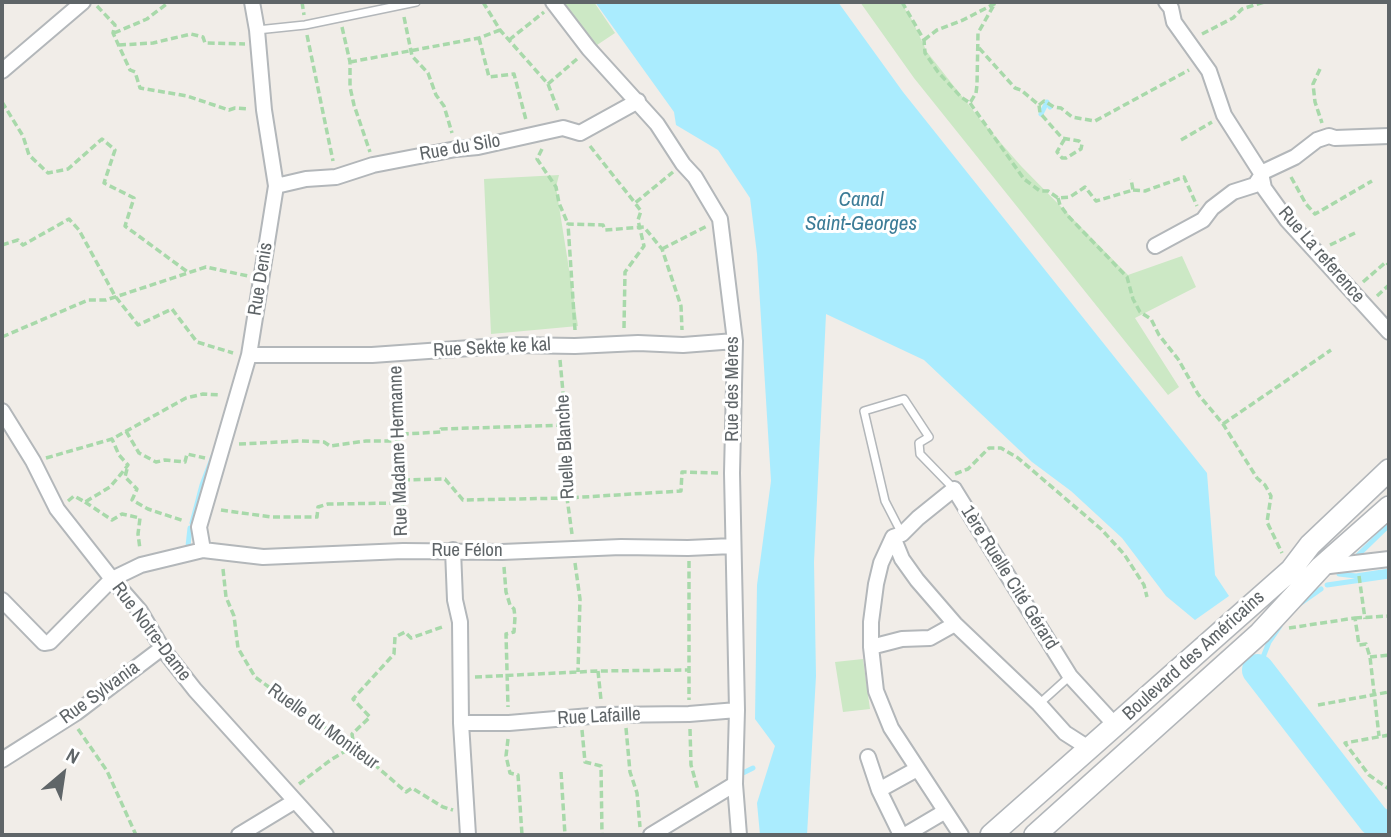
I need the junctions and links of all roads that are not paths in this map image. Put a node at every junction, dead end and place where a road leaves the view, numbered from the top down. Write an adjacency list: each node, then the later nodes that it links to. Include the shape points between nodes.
1 (83, 2): 7 (street)
2 (252, 2): 6 (street, Rue Denis)
3 (416, 2): 6 (lane)
4 (1166, 2): 10 (street, Rue La reference, via 1174,22 1209,71 1224,115)
5 (554, 3): 8 (street, Rue des Mères)
6 (257, 36): 11 (street, Rue Denis)
7 (2, 71)
8 (638, 102): 11 (street, Rue du Silo, via 580,134 557,130); 14 (street, Rue des Mères, via 695,177 720,219)
9 (1389, 136): 10 (street, via 1329,136)
10 (1261, 173): 12 (street, via 1255,185 1233,192 1202,220); 13 (street, Rue La reference, via 1271,197 1317,255)
11 (276, 186): 15 (street, Rue Denis)
12 (1155, 246)
13 (1389, 332)
14 (735, 341): 15 (street, Rue Sekte ke kal, via 559,344 372,355); 21 (street, Rue des Mères)
15 (249, 355): 22 (street, Rue Denis, via 199,527)
16 (2, 411): 27 (street, Rue Notre-Dame, via 58,509)
17 (1389, 470): 26 (main road, Boulevard des Américains, via 1310,545)
18 (954, 489): 20 (street, 1ère Ruelle Cité Gérard); 20 (lane, via 920,454 919,443 929,437 904,399 864,411 885,501); 32 (street, 1ère Ruelle Cité Gérard)
19 (1389, 507): 25 (main road, Boulevard des Américains)
20 (898, 535): 29 (street, via 902,559); 30 (street, 1ère Ruelle Cité Gérard, via 881,563 870,622)
21 (733, 546): 23 (street, Rue Félon); 34 (street, Rue des Mères)
22 (203, 550): 23 (street, Rue Félon, via 262,557); 27 (street, via 141,565)
23 (453, 550): 35 (street, via 460,622)
24 (1389, 559): 25 (street)
25 (1321, 566): 26 (street); 53 (main road, Boulevard des Américains, via 1260,633)
26 (1291, 570): 36 (main road, Boulevard des Américains)
27 (111, 579): 28 (street, via 50,642 44,643); 31 (street, Rue Notre-Dame, via 140,611)
28 (2, 600)
29 (955, 624): 30 (street, via 930,638); 33 (street)
30 (871, 647): 40 (street, 1ère Ruelle Cité Gérard, via 876,691 891,728)
31 (162, 648): 39 (street, Rue Sylvania, via 76,713); 43 (street, Rue Notre-Dame)
32 (1070, 676): 33 (lane); 36 (street, 1ère Ruelle Cité Gérard)
33 (1039, 704): 37 (street, via 1065,733)
34 (737, 710): 35 (street, Rue Lafaille); 41 (street, Rue des Mères)
35 (461, 723): 47 (street)
36 (1116, 726): 37 (main road, Boulevard des Américains)
37 (1090, 749): 52 (main road, Boulevard des Américains)
38 (868, 757): 42 (street)
39 (2, 760)
40 (917, 769): 42 (street); 44 (street, 1ère Ruelle Cité Gérard)
41 (735, 784): 48 (street); 49 (street, Rue des Mères)
42 (879, 790): 50 (street)
43 (292, 796): 45 (street); 46 (street, Rue Notre-Dame)
44 (944, 812): 50 (street); 51 (street, 1ère Ruelle Cité Gérard)
45 (239, 835)
46 (326, 835)
47 (468, 835)
48 (651, 835)
49 (739, 835)
50 (903, 835)
51 (961, 835)
52 (991, 835)
53 (1035, 835)

